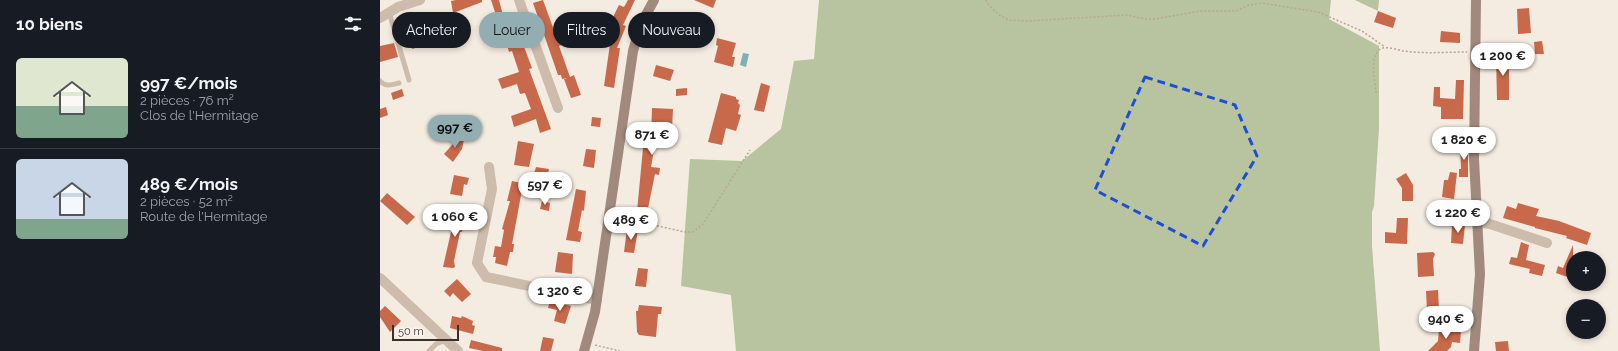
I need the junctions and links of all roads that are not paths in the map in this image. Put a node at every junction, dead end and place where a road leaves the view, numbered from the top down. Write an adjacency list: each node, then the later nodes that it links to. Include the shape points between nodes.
1 (420, 0): 5 (street)
2 (519, 0): 10 (street)
3 (654, 0): 15 (street, via 641,24 633,51)
4 (1476, 0): 12 (street, via 1474,160)
5 (395, 6): 6 (street); 7 (lane)
6 (380, 18)
7 (409, 80)
8 (380, 81): 9 (lane, via 388,85)
9 (399, 83)
10 (558, 108)
11 (489, 167): 15 (street, via 492,189 477,264 486,277)
12 (1478, 222): 13 (street); 20 (street, via 1480,274)
13 (1547, 243)
14 (380, 278): 16 (street)
15 (596, 300): 17 (street)
16 (446, 340): 18 (lane, via 436,344); 19 (street)
17 (586, 347)
18 (429, 351)
19 (458, 351)
20 (1474, 351)

